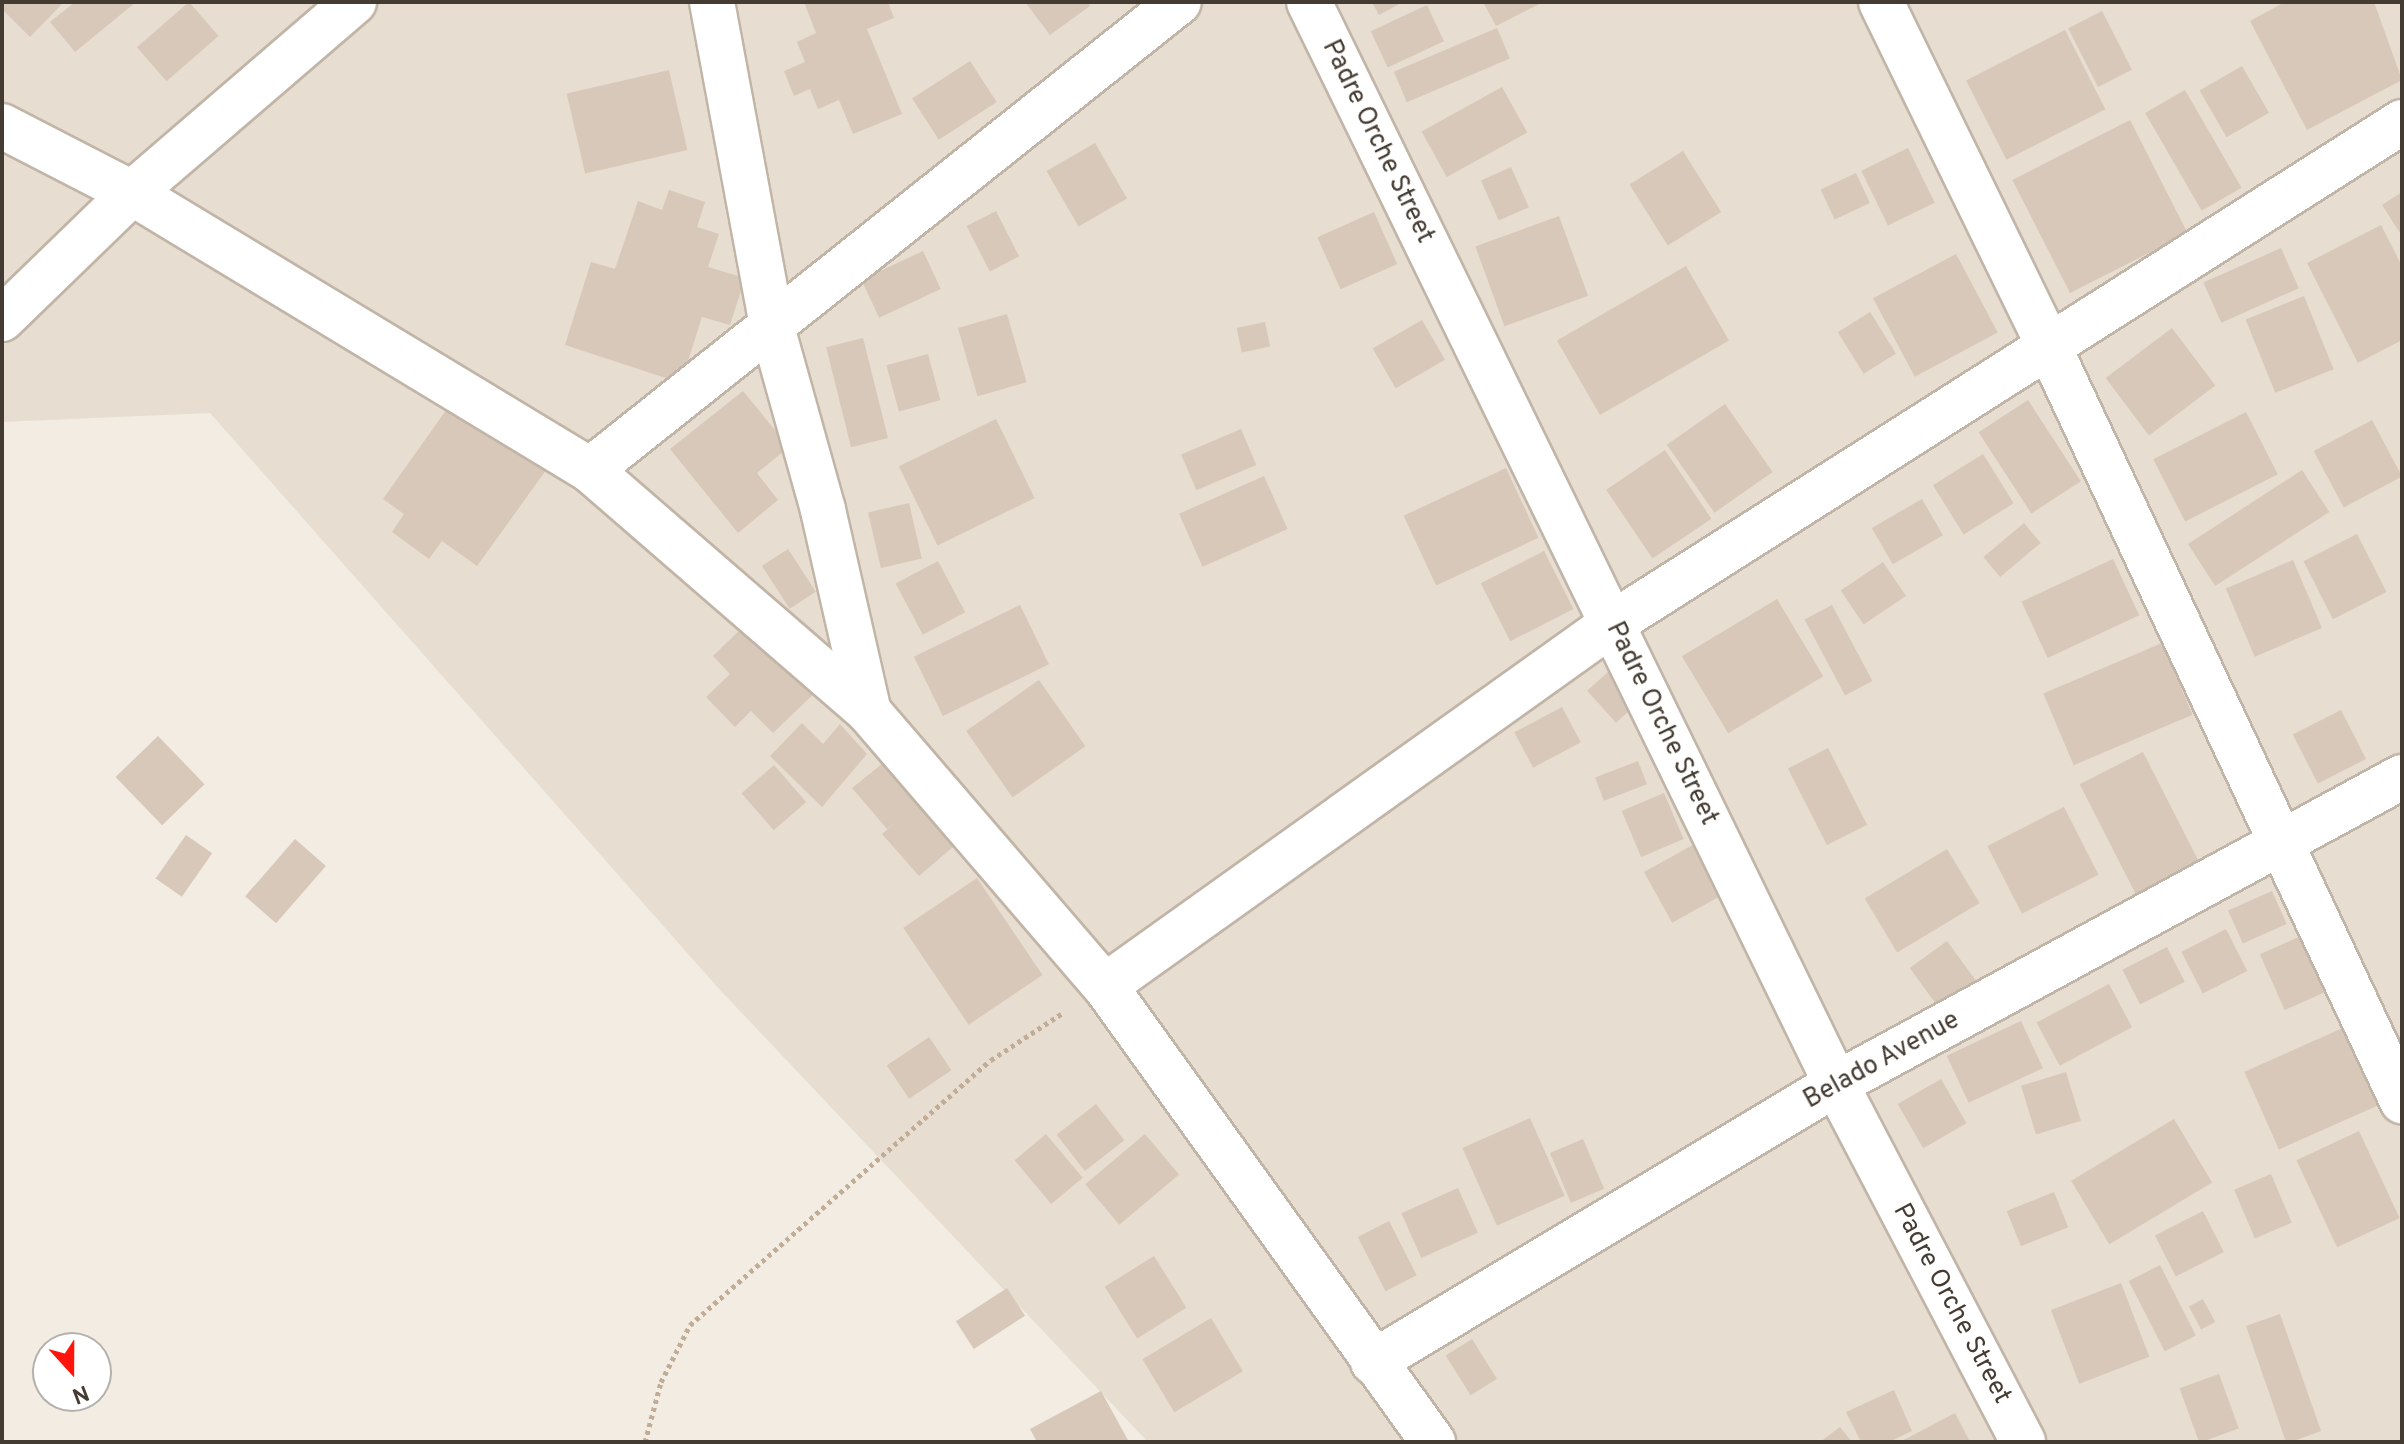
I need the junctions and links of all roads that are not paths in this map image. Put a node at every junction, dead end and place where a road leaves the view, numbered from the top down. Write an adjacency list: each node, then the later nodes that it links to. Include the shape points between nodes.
1 (354, 2): 8 (street)
2 (712, 2): 10 (street)
3 (1179, 2): 10 (street)
4 (1309, 2): 13 (street, Padre Orche Street)
5 (1881, 2): 11 (street)
6 (2402, 122): 11 (street)
7 (2, 126): 8 (street)
8 (132, 193): 9 (street); 12 (street)
9 (2, 319)
10 (772, 327): 12 (street); 14 (street, via 823,510)
11 (2049, 347): 13 (street); 16 (street)
12 (590, 470): 14 (street)
13 (1613, 623): 17 (street); 18 (street, Padre Orche Street)
14 (869, 712): 17 (street)
15 (2402, 777): 16 (street, Belado Avenue)
16 (2282, 844): 18 (street, Belado Avenue); 19 (street)
17 (1105, 986): 20 (street)
18 (1836, 1084): 20 (street, Belado Avenue); 22 (street, Padre Orche Street)
19 (2402, 1101)
20 (1373, 1362): 21 (street)
21 (1433, 1442)
22 (2023, 1442)

